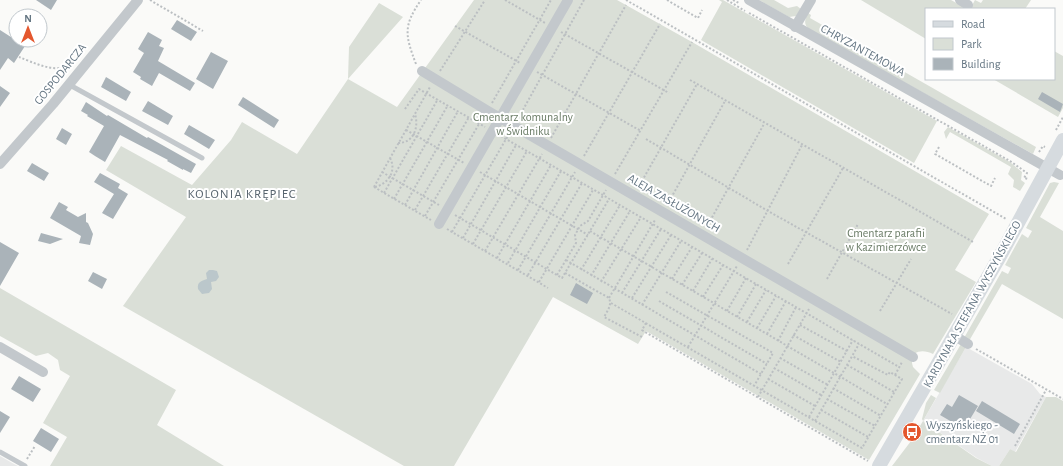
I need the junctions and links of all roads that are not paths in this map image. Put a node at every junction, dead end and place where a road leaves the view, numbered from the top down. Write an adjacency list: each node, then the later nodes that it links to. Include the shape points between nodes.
1 (138, 0): 7 (street, GOSPODARCZA)
2 (568, 0): 8 (street)
3 (749, 0): 5 (street, CHRYZANTEMOWA)
4 (811, 0): 5 (street)
5 (795, 26): 12 (street, CHRYZANTEMOWA)
6 (422, 70): 8 (street, ALEJA ZASŁUŻONYCH)
7 (68, 84): 10 (lane); 11 (street, GOSPODARCZA)
8 (501, 118): 14 (street); 18 (street, ALEJA ZASŁUŻONYCH)
9 (1063, 140): 12 (street, KARDYNAŁA STEFANA WYSZYŃSKIEGO)
10 (202, 158)
11 (0, 164)
12 (1048, 168): 13 (street, CHRYZANTEMOWA); 15 (street, KARDYNAŁA STEFANA WYSZYŃSKIEGO)
13 (1060, 175)
14 (439, 224)
15 (955, 336): 16 (street); 21 (street, KARDYNAŁA STEFANA WYSZYŃSKIEGO)
16 (968, 344)
17 (0, 347): 19 (street)
18 (910, 355)
19 (43, 372)
20 (0, 452): 22 (lane)
21 (875, 465)
22 (24, 466)

